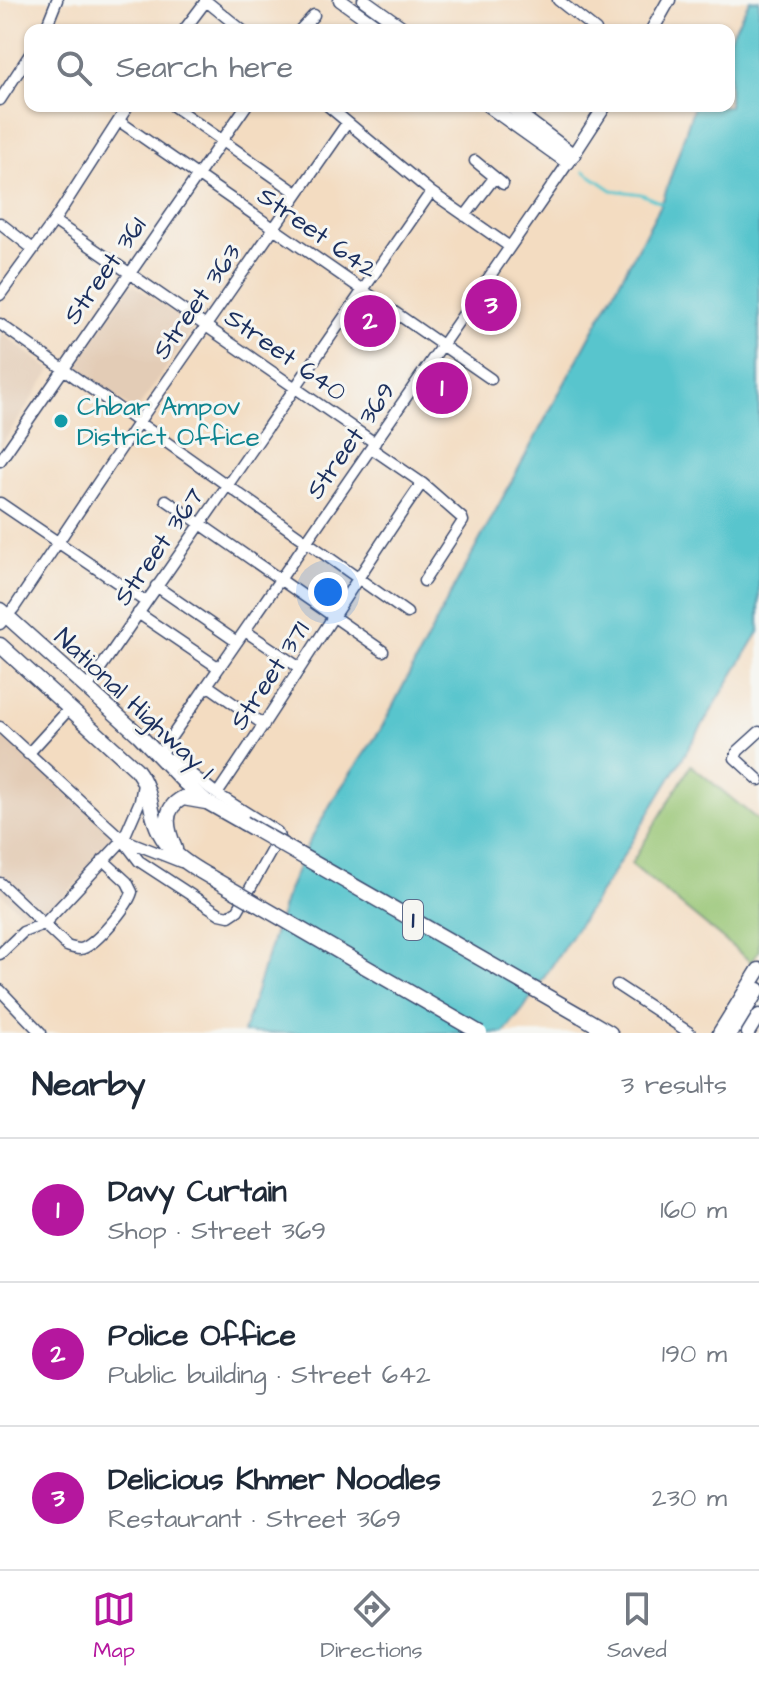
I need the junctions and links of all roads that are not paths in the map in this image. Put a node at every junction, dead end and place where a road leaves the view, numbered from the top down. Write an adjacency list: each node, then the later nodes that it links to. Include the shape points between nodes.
1 (57, 0): 8 (street)
2 (340, 0): 12 (main road)
3 (364, 0): 13 (main road)
4 (558, 0): 14 (street)
5 (669, 0): 15 (main road)
6 (206, 1): 9 (street); 10 (street)
7 (314, 15): 11 (street)
8 (47, 24)
9 (189, 24)
10 (235, 24)
11 (306, 24)
12 (374, 24)
13 (398, 24)
14 (588, 24)
15 (655, 24)
16 (24, 63): 17 (street)
17 (0, 100)
18 (124, 112): 25 (street)
19 (182, 112): 27 (street)
20 (242, 112): 27 (street, Street 361)
21 (335, 112): 26 (street)
22 (497, 112): 28 (main road)
23 (516, 112): 28 (main road)
24 (601, 112): 28 (main road, Street 369)
25 (119, 121): 30 (street, Street 642); 34 (street)
26 (347, 123): 31 (street); 32 (street, Street 363)
27 (222, 140): 30 (street, Street 361); 32 (street)
28 (571, 159): 37 (street, Street 369)
29 (475, 161): 33 (street, via 499,181)
30 (198, 175): 36 (street, Street 642); 39 (street, Street 361)
31 (431, 192): 33 (street); 40 (street, Street 367)
32 (297, 193): 36 (street, Street 363)
33 (465, 216): 37 (street)
34 (54, 221): 38 (street); 39 (street, Street 640)
35 (0, 223): 38 (street)
36 (274, 228): 40 (street, Street 642); 43 (street, Street 363)
37 (510, 247): 44 (street, Street 369)
38 (33, 249): 41 (street)
39 (130, 273): 43 (street, Street 640); 45 (street, Street 361)
40 (363, 290): 44 (street, Street 642); 47 (street, Street 367)
41 (0, 295)
42 (0, 324): 45 (street)
43 (205, 325): 47 (street, Street 640); 48 (street, Street 363)
44 (442, 345): 46 (street, Street 642); 49 (street, Street 369)
45 (62, 369): 48 (street); 50 (street, Street 361)
46 (491, 379)
47 (295, 387): 49 (street, Street 640); 52 (street, Street 367)
48 (138, 423): 52 (street); 57 (street, Street 363)
49 (373, 445): 51 (street, Street 640); 56 (street, Street 369)
50 (0, 461)
51 (422, 483): 58 (street, Street 371); 60 (street, Street 640, via 463,521)
52 (227, 485): 55 (street, Street 367); 56 (street)
53 (166, 500): 55 (street)
54 (0, 503): 57 (street)
55 (200, 524): 59 (street); 61 (street, Street 367)
56 (307, 540): 58 (street); 59 (street, Street 369)
57 (59, 542): 62 (street); 65 (street, Street 363)
58 (357, 577): 64 (street); 66 (street, Street 371)
59 (280, 580): 66 (street); 67 (street, Street 369)
60 (424, 581)
61 (156, 586): 62 (street, Street 367); 68 (street)
62 (146, 602): 63 (street, Street 367)
63 (138, 613): 71 (street); 74 (street, Street 367)
64 (407, 613)
65 (2, 617): 74 (highway, National Highway 1 / 1)
66 (333, 617): 70 (street); 72 (street, Street 371)
67 (245, 631): 68 (street, Street 369); 72 (street)
68 (237, 642): 71 (street, Street 369)
69 (0, 645): 75 (highway, National Highway 1)
70 (383, 651)
71 (219, 668): 73 (street, Street 369)
72 (300, 668): 76 (street, Street 371)
73 (207, 685): 76 (street); 80 (street, Street 369, via 165,746)
74 (86, 689): 80 (highway, National Highway 1 / 1)
75 (70, 708): 79 (street); 81 (highway, National Highway 1)
76 (264, 725): 83 (street, Street 371)
77 (0, 727): 79 (street)
78 (759, 732): 82 (street, via 735,758)
79 (28, 754): 84 (street)
80 (162, 759): 83 (highway, National Highway 1 / 1)
81 (144, 780): 84 (street); 86 (highway, National Highway 1, via 163,842)
82 (759, 780)
83 (212, 798): 84 (street, via 279,837 238,910 229,916 139,861); 86 (highway, via 183,798 168,814 172,841); 97 (highway, National Highway 1 / 1, bridge, via 244,823)
84 (123, 840): 85 (street); 86 (street)
85 (103, 860): 88 (street); 88 (street, via 127,882 132,892 128,904 89,946 79,949 67,946)
86 (190, 866): 96 (highway, National Highway 1, bridge)
87 (0, 883): 88 (street)
88 (44, 924): 89 (street, via 23,932)
89 (0, 954)
90 (759, 970): 99 (highway)
91 (617, 985): 98 (street)
92 (759, 989): 100 (main road)
93 (0, 990): 95 (street)
94 (759, 1015): 101 (main road)
95 (41, 1033)
96 (480, 1033)
97 (610, 1033)
98 (690, 1033)
99 (720, 1033)
100 (732, 1033)
101 (748, 1033)

